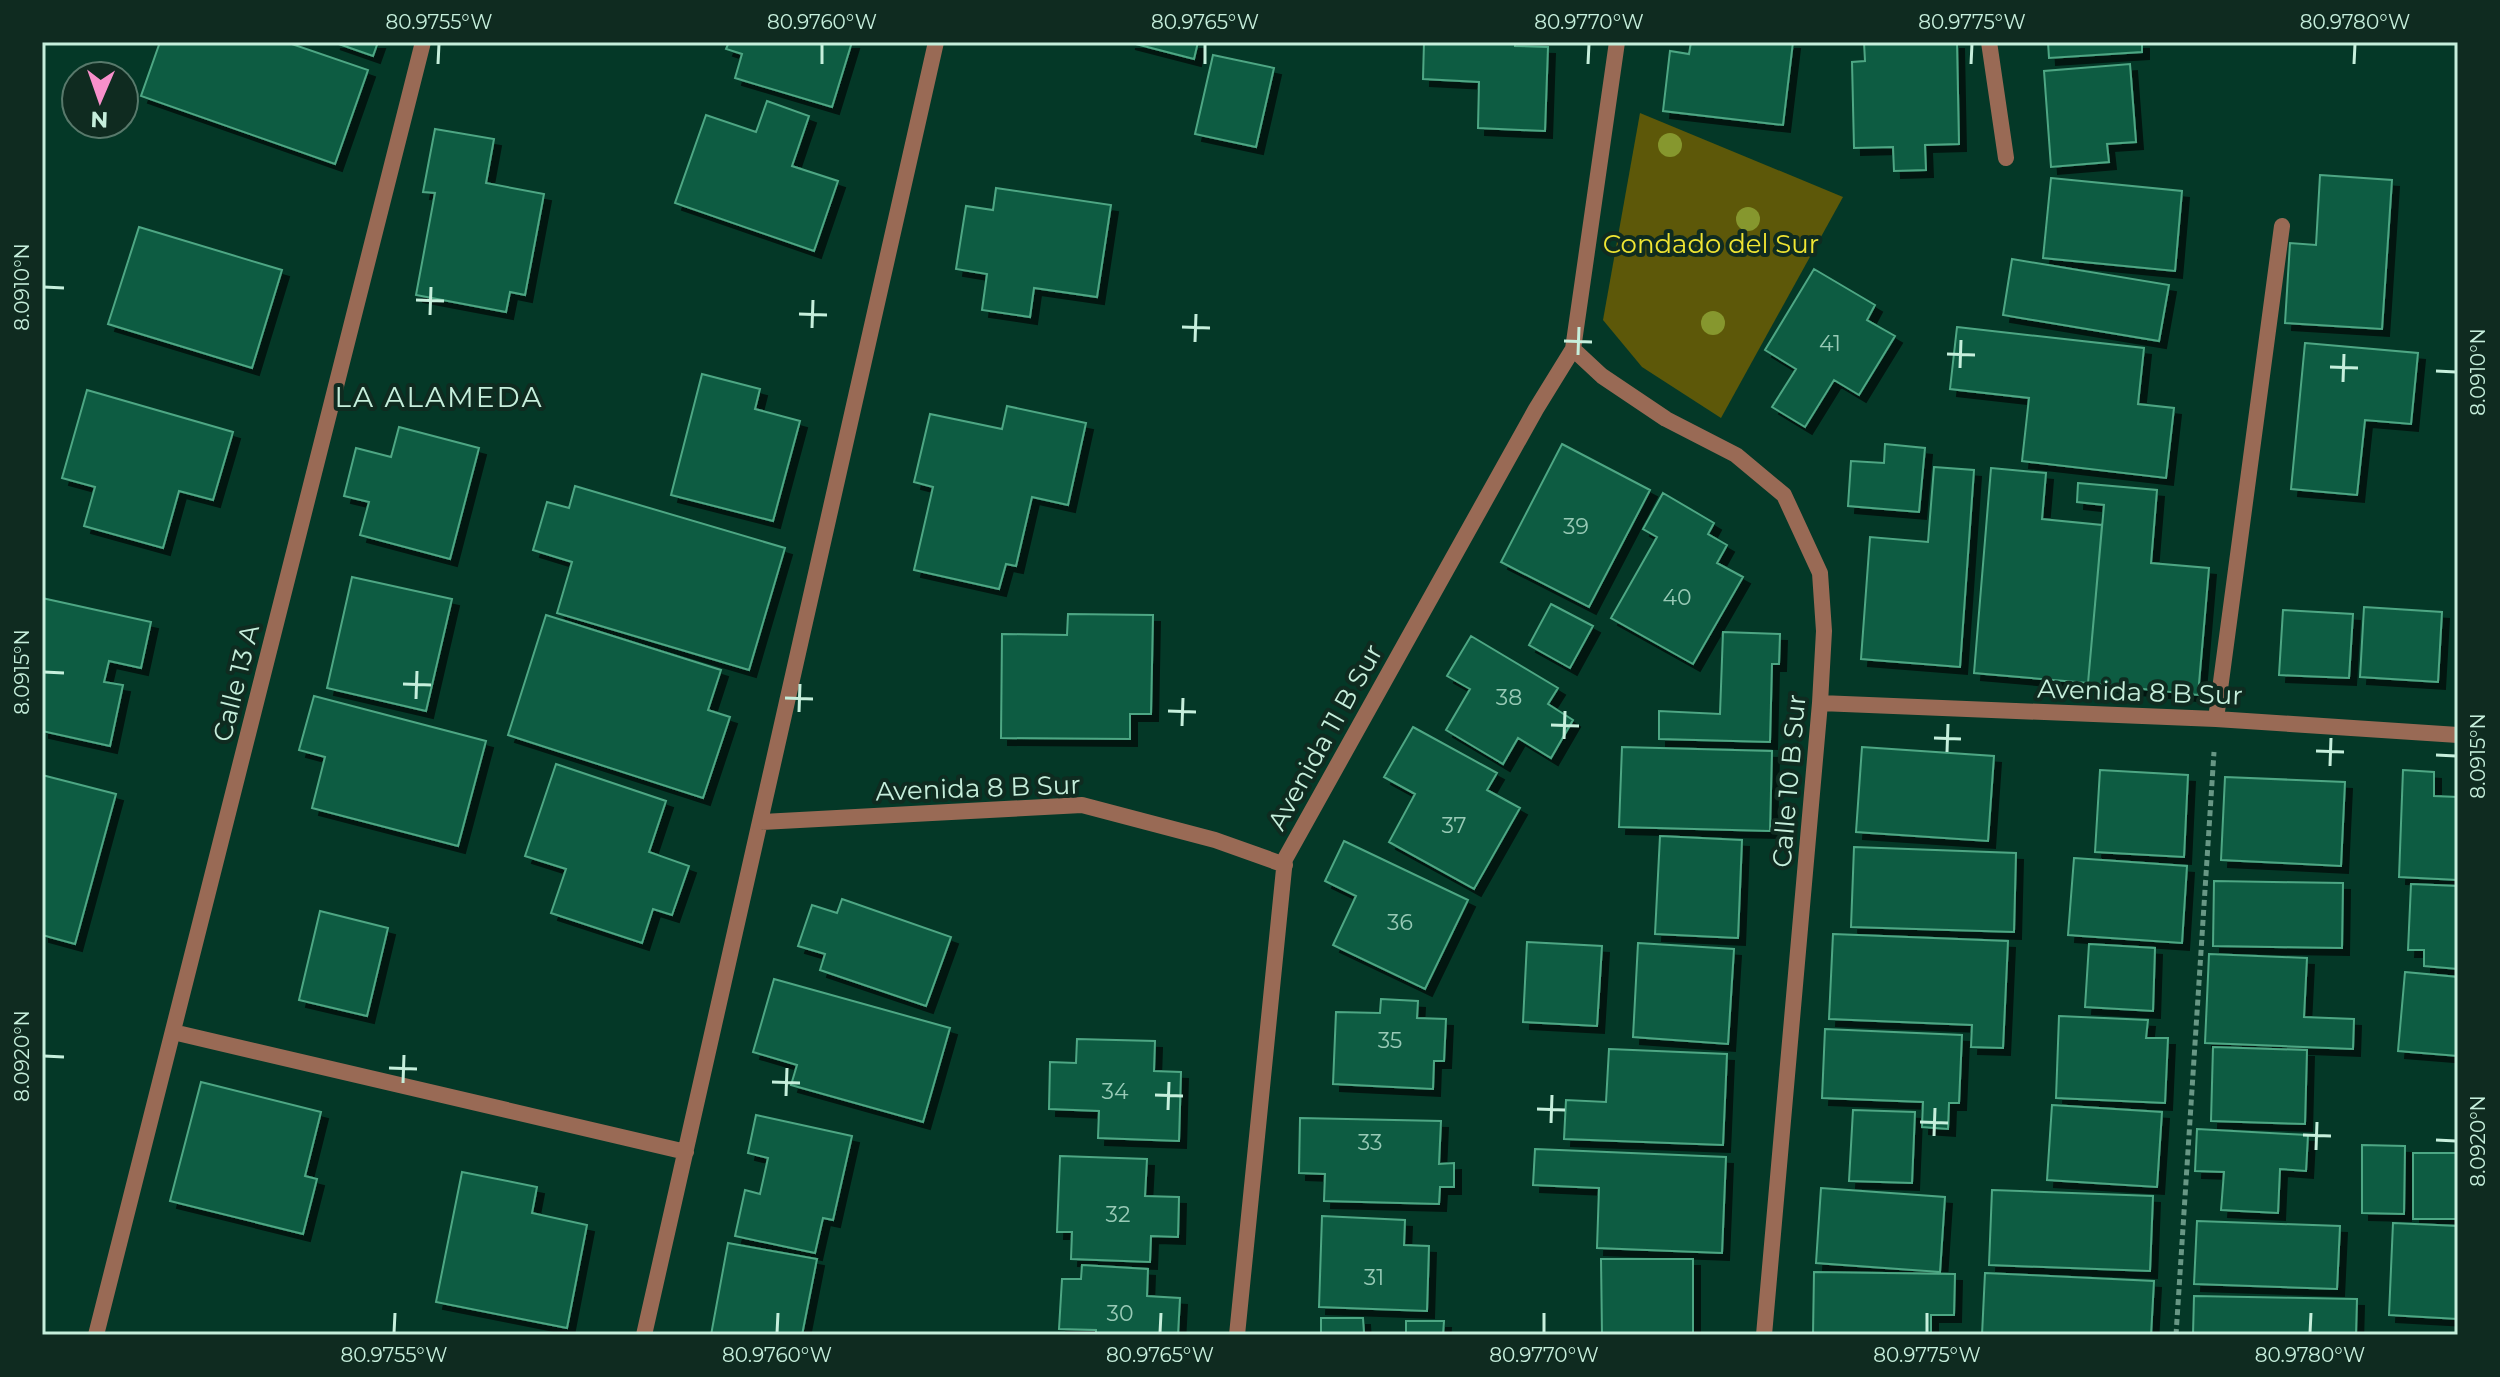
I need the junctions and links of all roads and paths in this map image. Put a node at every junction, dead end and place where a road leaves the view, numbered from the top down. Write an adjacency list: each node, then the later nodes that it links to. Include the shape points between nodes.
1 (423, 42): 13 (street, Calle 13 A)
2 (936, 42): 11 (street)
3 (1617, 42): 7 (street)
4 (1989, 42): 5 (street)
5 (2006, 158)
6 (2282, 226): 9 (street)
7 (1573, 349): 8 (street, Calle 10 B Sur, via 1602,376 1666,419 1736,455 1784,495 1820,573); 12 (street, Avenida 11 B Sur)
8 (1820, 703): 9 (street, Avenida 8 B Sur); 18 (street, Calle 10 B Sur)
9 (2216, 719): 10 (street, Avenida 8 B Sur); 19 (path)
10 (2458, 735)
11 (760, 822): 12 (street, Avenida 8 B Sur, via 1082,805 1215,840); 14 (street)
12 (1285, 865): 17 (street, Avenida 11 B Sur)
13 (173, 1032): 14 (street); 15 (street, Calle 13 A)
14 (686, 1152): 16 (street)
15 (96, 1335)
16 (644, 1335)
17 (1237, 1335)
18 (1764, 1335)
19 (2176, 1335)

